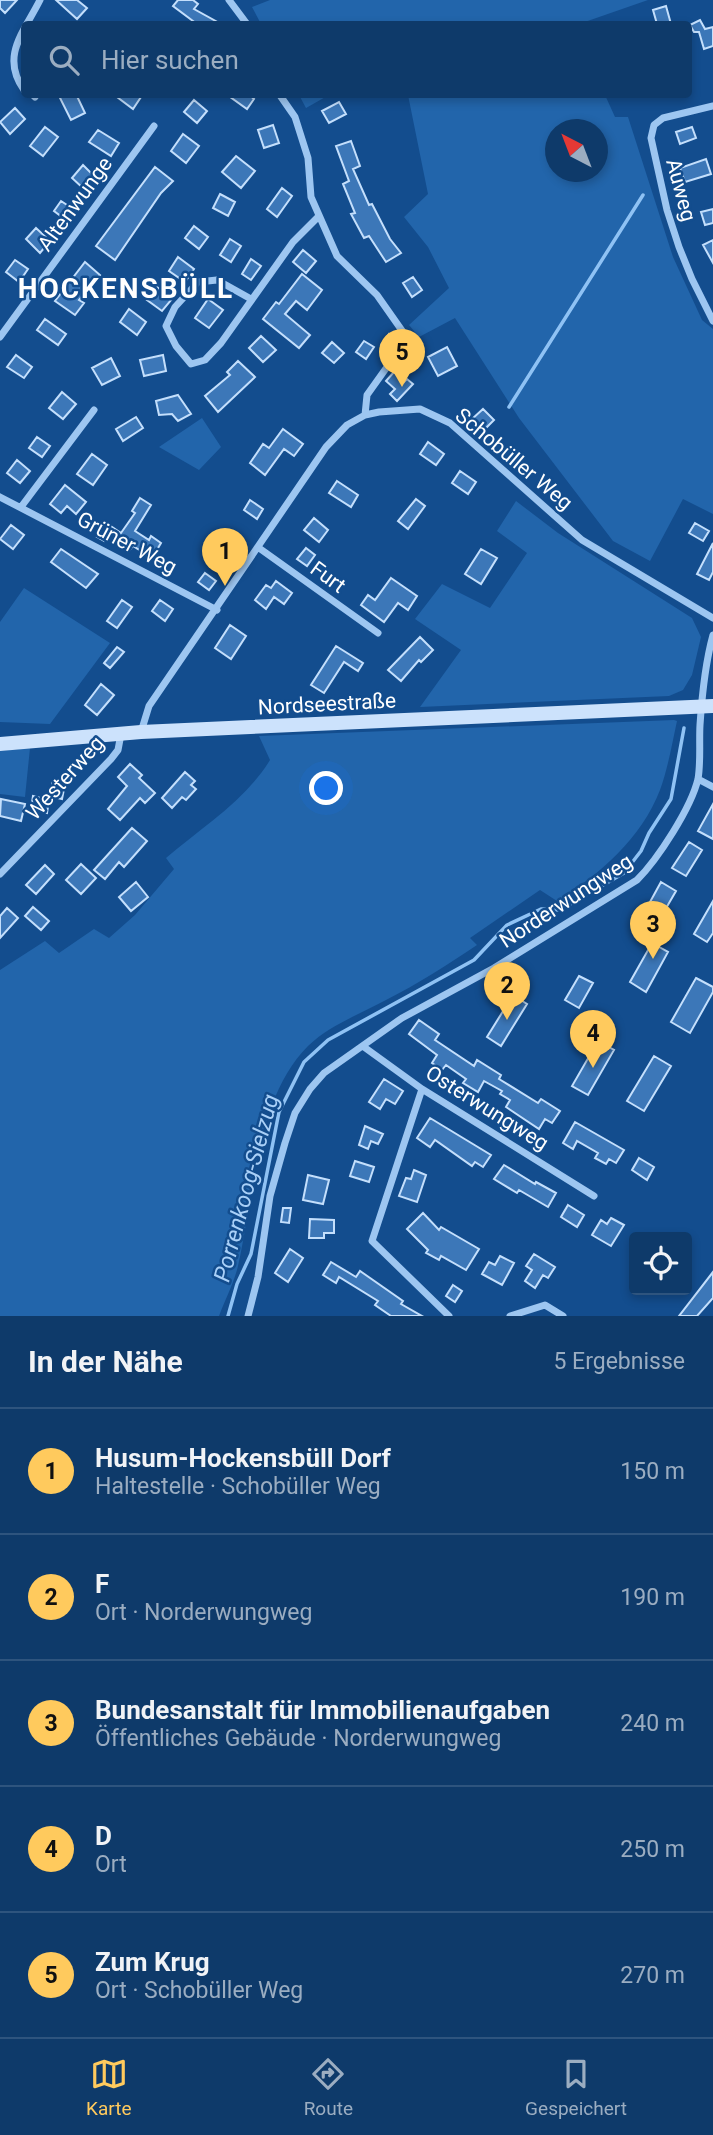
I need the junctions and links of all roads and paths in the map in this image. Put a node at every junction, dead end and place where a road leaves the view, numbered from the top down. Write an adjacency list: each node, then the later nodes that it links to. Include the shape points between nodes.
1 (40, 0): 3 (street)
2 (229, 0): 4 (street)
3 (25, 21)
4 (245, 21)
5 (21, 26): 6 (street, via 6,61)
6 (21, 87)
7 (282, 98): 10 (street, via 295,117 308,158 311,197)
8 (713, 106): 12 (street, Auweg, via 667,115 654,125 651,146 679,247)
9 (154, 126): 13 (street, Altenwunge)
10 (319, 216): 11 (street, via 293,242); 15 (street, via 337,256 414,341 367,395)
11 (251, 299): 11 (street, via 205,360 191,364 166,326 175,307 198,282 217,280)
12 (713, 321)
13 (0, 337)
14 (94, 410): 17 (street)
15 (365, 415): 18 (street, Schobüller Weg, via 347,425 326,447); 20 (street, Schobüller Weg, via 420,410 450,423 582,540)
16 (0, 497): 17 (street, Grüner Weg)
17 (21, 507): 19 (street, Grüner Weg)
18 (258, 548): 19 (street, Schobüller Weg); 21 (street, Furt)
19 (217, 610): 24 (street, Schobüller Weg, via 149,706)
20 (713, 618)
21 (378, 633)
22 (713, 635): 23 (street, Norderwungweg, via 706,662)
23 (707, 706): 24 (main road, Nordseestraße); 27 (street, Norderwungweg)
24 (141, 732): 25 (main road, Nordseestraße)
25 (121, 733): 26 (main road, Nordseestraße); 29 (street, Westerweg, via 111,759)
26 (0, 744)
27 (698, 779): 28 (street); 30 (street, Norderwungweg, via 678,822 637,880 402,1018)
28 (713, 787)
29 (0, 874)
30 (364, 1047): 31 (street, Osterwungweg); 33 (street, Norderwungweg, via 324,1073 295,1114 270,1196)
31 (422, 1088): 32 (street, Osterwungweg); 34 (street, via 372,1241)
32 (594, 1195)
33 (248, 1316)
34 (449, 1316)
35 (510, 1316): 36 (street, via 545,1305)
36 (563, 1316)

